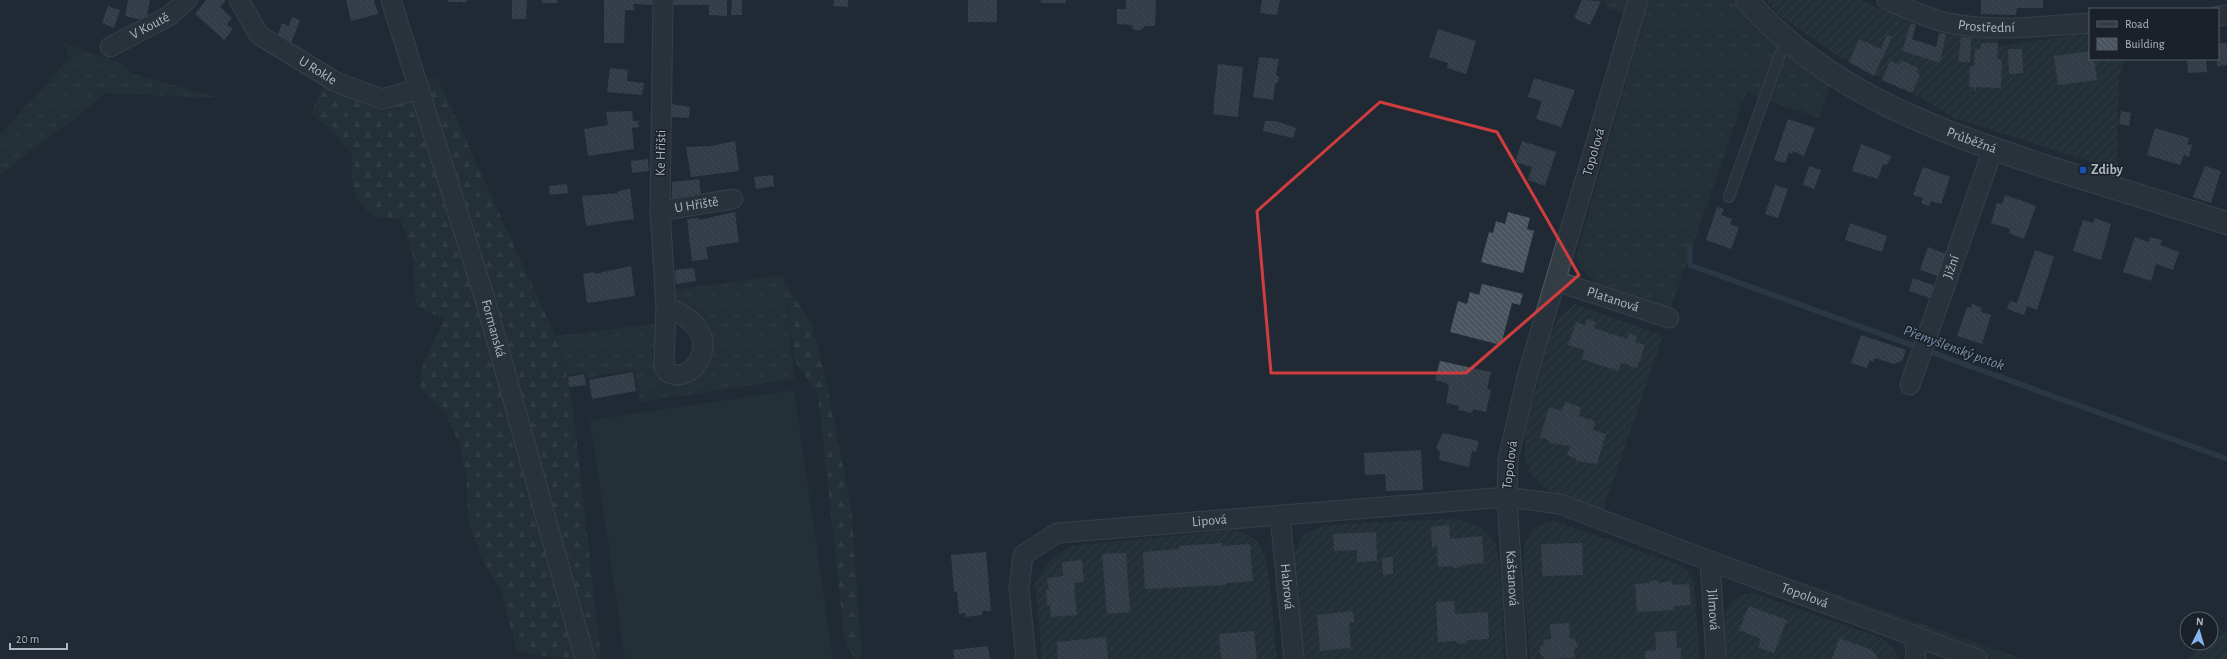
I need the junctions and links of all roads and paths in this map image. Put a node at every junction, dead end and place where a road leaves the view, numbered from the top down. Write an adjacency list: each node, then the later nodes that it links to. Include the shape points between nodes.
1 (187, 0): 10 (street, V Koutě, via 169,16)
2 (239, 0): 11 (street, U Rokle, via 259,35 336,82 382,100)
3 (391, 0): 11 (street, Formanská)
4 (663, 0): 15 (street, Ke Hřišti)
5 (1638, 0): 17 (street, Topolová)
6 (1747, 0): 9 (street, Průběžná)
7 (1887, 0): 8 (street, Prostřední, via 1942,22 1972,27)
8 (2089, 23)
9 (1789, 42): 12 (street, Průběžná, via 1813,62 1874,99 1924,123); 13 (lane, via 1780,54)
10 (110, 47)
11 (419, 89): 25 (street, Formanská, via 485,299)
12 (1993, 149): 16 (street, Průběžná); 20 (street, Jižní)
13 (1729, 198)
14 (733, 199): 15 (street, U Hřiště)
15 (660, 211): 18 (street, Ke Hřišti)
16 (2227, 223)
17 (1556, 281): 19 (street, Platanová); 21 (street, Topolová, via 1510,451)
18 (666, 306)
19 (1669, 318)
20 (1910, 385)
21 (1507, 497): 22 (street, Lipová); 23 (street, Topolová, via 1560,504); 28 (street, Kaštanová)
22 (1280, 515): 26 (street, Lipová, via 1057,533 1023,555 1019,588); 27 (street, Habrová)
23 (1710, 561): 24 (street, Topolová); 29 (street, Jilmová)
24 (1915, 635): 30 (street); 31 (street, Topolová)
25 (585, 659)
26 (1026, 659)
27 (1294, 659)
28 (1517, 659)
29 (1716, 659)
30 (1916, 659)
31 (1977, 659)

